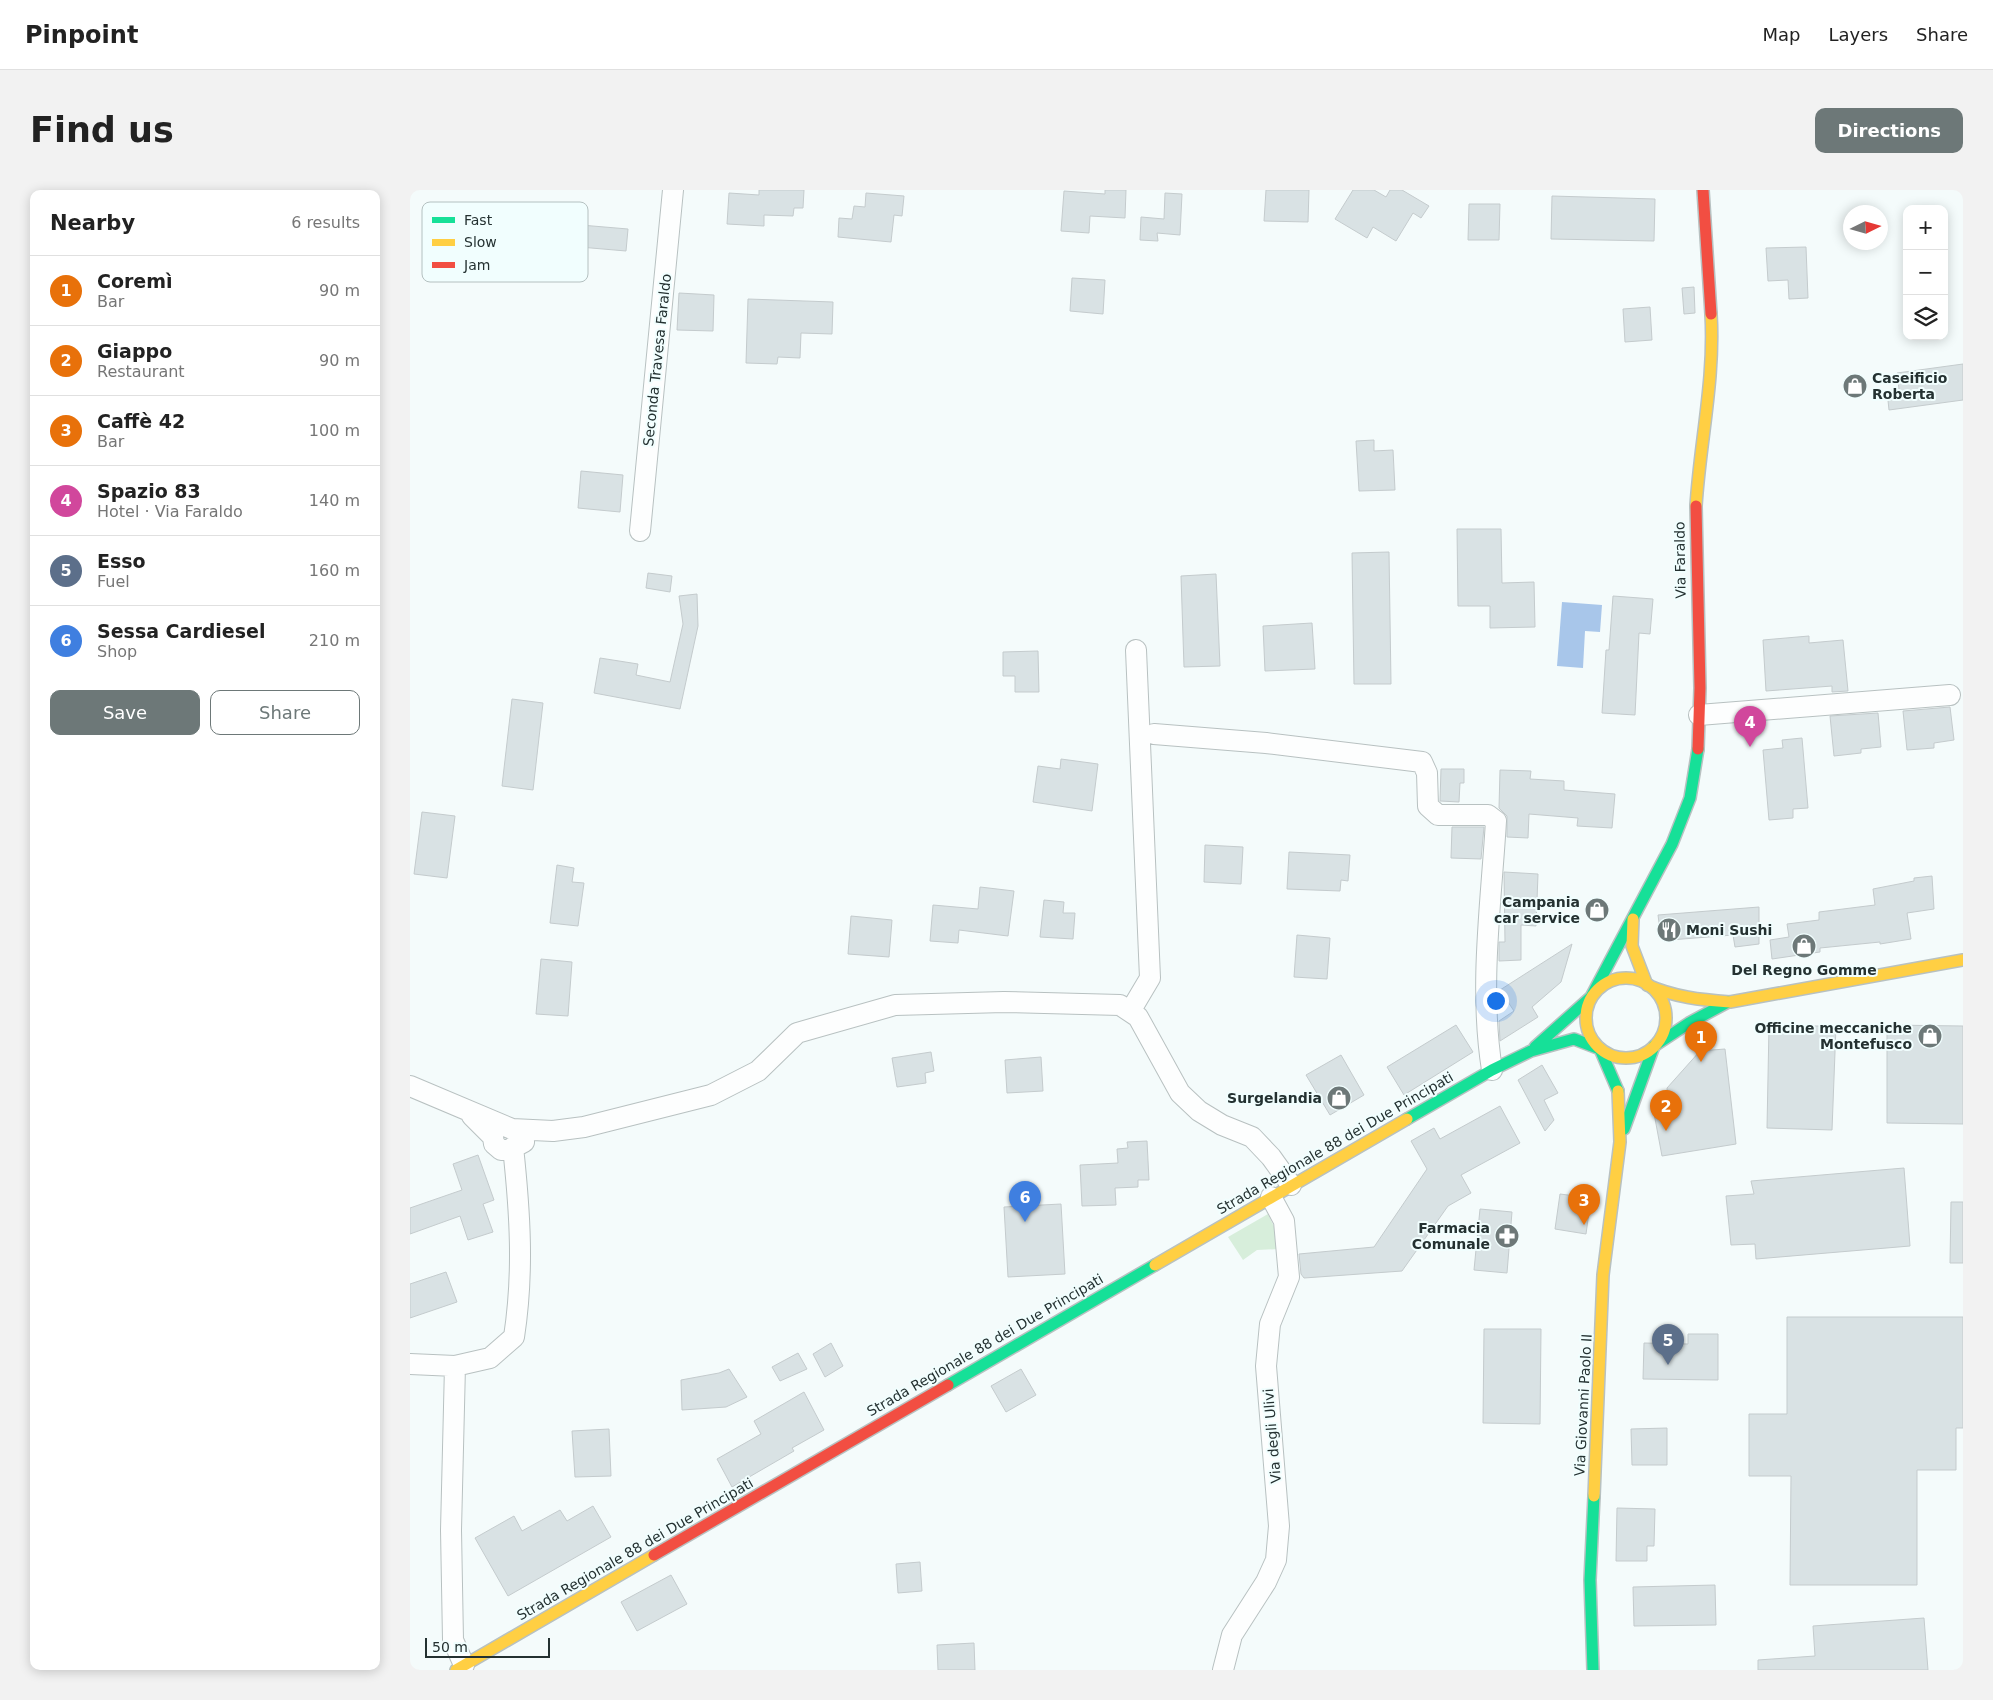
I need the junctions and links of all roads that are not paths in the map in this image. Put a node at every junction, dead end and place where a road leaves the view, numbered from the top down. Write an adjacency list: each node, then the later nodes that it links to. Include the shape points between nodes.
1 (674, 190): 3 (street, Seconda Travesa Faraldo)
2 (1703, 190): 6 (main road, Via Faraldo, via 1713,346 1694,516)
3 (640, 531)
4 (1136, 650): 13 (street, via 1150,978)
5 (1950, 695): 6 (street)
6 (1699, 715): 8 (main road, Via Faraldo, via 1698,756 1690,798 1672,844)
7 (1154, 734): 17 (street, via 1266,743 1422,762 1427,773 1428,806 1438,816 1488,815 1496,822 1486,969 1486,1032)
8 (1634, 918): 10 (main road, via 1632,946); 11 (main road, Via Faraldo)
9 (1963, 960): 12 (main road, Strada Regionale 88 dei Due Principati)
10 (1648, 985): 11 (main road, Strada Regionale 88 dei Due Principati, via 1634,979 1617,979 1601,986); 12 (main road, Strada Regionale 88 dei Due Principati, via 1684,999); 14 (main road, via 1659,997 1666,1015 1664,1029)
11 (1591, 997): 15 (main road, via 1586,1021 1589,1034); 16 (main road, Strada Regionale 88 dei Due Principati)
12 (1730, 1002): 14 (main road, Strada Regionale 88 dei Due Principati)
13 (1131, 1010): 19 (street, via 1120,1005 1004,1002 895,1005 797,1033 758,1071 711,1095 584,1127); 21 (street, via 1180,1093 1198,1111 1252,1137)
14 (1654, 1046): 15 (main road, Strada Regionale 88 dei Due Principati, via 1626,1058 1612,1056); 20 (main road)
15 (1600, 1049): 16 (main road, Strada Regionale 88 dei Due Principati, via 1574,1039); 20 (main road, via 1618,1087)
16 (1531, 1051): 17 (main road, Strada Regionale 88 dei Due Principati)
17 (1492, 1070): 21 (main road, Strada Regionale 88 dei Due Principati)
18 (410, 1086): 19 (street, via 466,1110)
19 (507, 1139): 24 (street, via 520,1207 520,1294 514,1337 490,1358)
20 (1620, 1142): 27 (main road, Via Giovanni Paolo II, via 1604,1275 1590,1580)
21 (1291, 1185): 22 (main road, Strada Regionale 88 dei Due Principati)
22 (1271, 1196): 25 (main road, Strada Regionale 88 dei Due Principati); 26 (street, Via degli Ulivi, via 1284,1221 1289,1277 1270,1324 1266,1366 1278,1526 1276,1560 1262,1590 1232,1635)
23 (410, 1364): 24 (street)
24 (455, 1366): 25 (street, via 453,1640)
25 (460, 1668)
26 (1223, 1670)
27 (1592, 1670)

